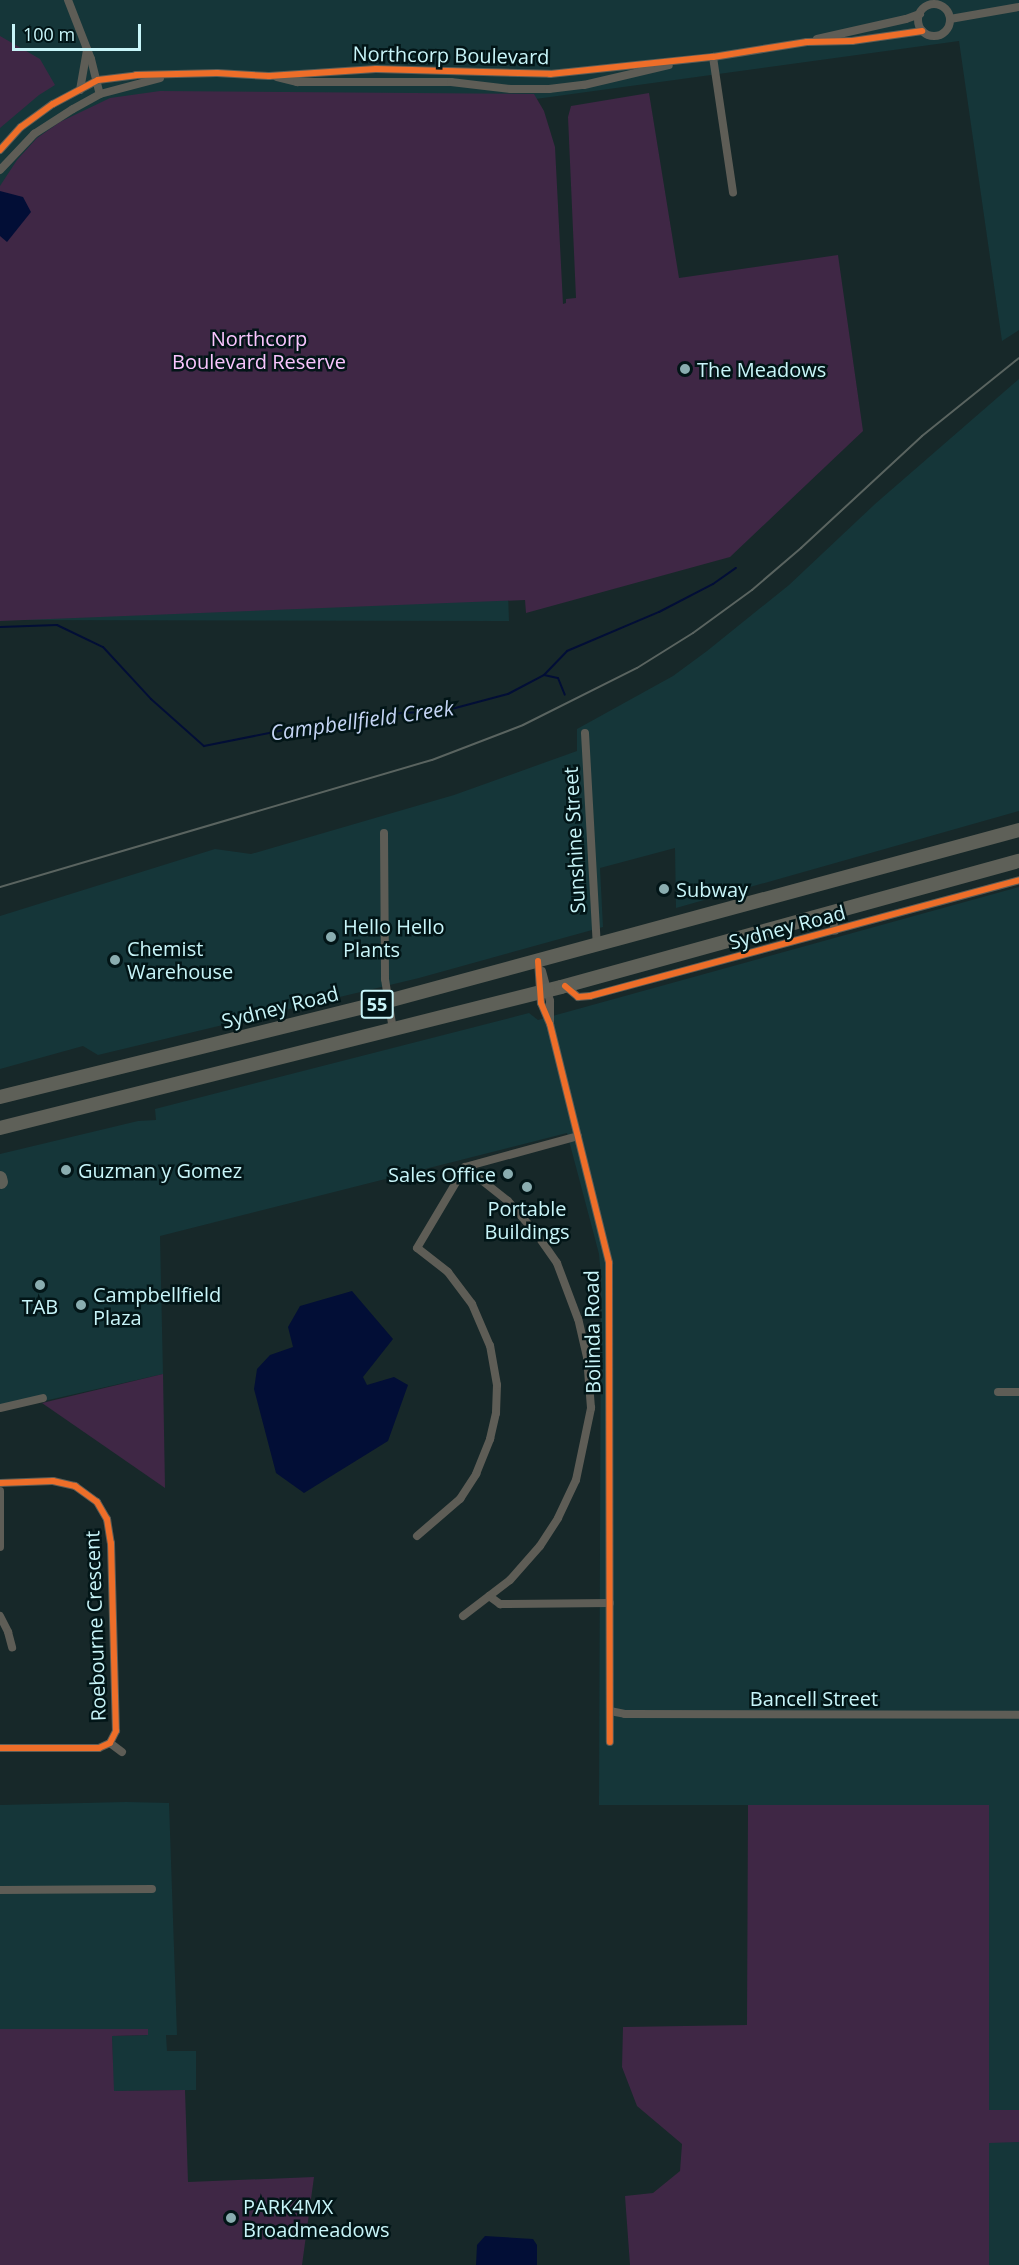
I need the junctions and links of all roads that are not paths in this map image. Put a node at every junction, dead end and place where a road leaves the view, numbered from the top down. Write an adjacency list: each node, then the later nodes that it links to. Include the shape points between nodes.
1 (68, 0): 8 (street)
2 (940, 3): 3 (street, Northcorp Boulevard); 5 (street, Northcorp Boulevard)
3 (922, 7): 6 (street, via 918,22); 7 (street, Northcorp Boulevard, via 906,19)
4 (1019, 7): 5 (street)
5 (950, 19): 6 (street, Northcorp Boulevard, via 940,35 930,36)
6 (922, 31): 7 (street, Northcorp Boulevard, via 852,41)
7 (807, 42): 9 (street, Northcorp Boulevard)
8 (87, 49): 14 (street); 16 (street)
9 (713, 57): 10 (street, Northcorp Boulevard); 20 (street)
10 (689, 59): 11 (street, Northcorp Boulevard); 15 (street, Northcorp Boulevard)
11 (550, 74): 13 (street, Northcorp Boulevard, via 376,69); 15 (street, Northcorp Boulevard)
12 (167, 76): 13 (street, Northcorp Boulevard); 14 (street, Northcorp Boulevard); 17 (street, Northcorp Boulevard)
13 (269, 76): 15 (street, Northcorp Boulevard, via 297,82 451,82 512,89)
14 (98, 80): 16 (street, Northcorp Boulevard); 17 (street)
15 (562, 88)
16 (80, 90): 18 (street, Northcorp Boulevard, via 21,127)
17 (100, 94): 19 (street, Northcorp Boulevard, via 50,122)
18 (0, 150)
19 (0, 170)
20 (733, 193)
21 (585, 733): 28 (street, Sunshine Street)
22 (1019, 830): 28 (highway, Sydney Road / 55)
23 (384, 833): 32 (street)
24 (1019, 861): 26 (highway, Sydney Road / 55)
25 (1019, 880): 27 (street, Sydney Road)
26 (831, 913): 27 (street); 30 (highway, Sydney Road / 55)
27 (835, 931): 30 (street, Sydney Road, via 590,996 578,997)
28 (597, 945): 29 (highway, Sydney Road / 55)
29 (538, 961): 31 (street, Bolinda Road); 32 (highway, Sydney Road / 55)
30 (565, 986): 31 (highway, Sydney Road / 55)
31 (543, 991): 33 (highway, Sydney Road / 55); 36 (street, Bolinda Road)
32 (388, 1001): 33 (street); 34 (highway, Sydney Road / 55)
33 (393, 1030): 35 (highway, Sydney Road / 55)
34 (0, 1097)
35 (0, 1128)
36 (578, 1137): 37 (street); 47 (street, Bolinda Road, via 609,1263)
37 (465, 1167): 44 (street, via 417,1248 448,1272 472,1304 490,1346 497,1385 496,1413 476,1474 460,1499); 46 (street, via 508,1201 556,1263 577,1312 587,1357 591,1408 576,1480 558,1518 510,1580)
38 (998, 1392): 39 (street)
39 (1019, 1392)
40 (43, 1398): 41 (street)
41 (0, 1408)
42 (0, 1483): 54 (street, Roebourne Crescent, via 53,1481 75,1486 97,1502 107,1520 111,1543 116,1731)
43 (0, 1491): 45 (street)
44 (417, 1536)
45 (0, 1547)
46 (489, 1596): 47 (street, via 500,1604); 49 (street)
47 (610, 1603): 51 (street, Bolinda Road)
48 (0, 1616): 50 (street)
49 (463, 1616)
50 (12, 1647)
51 (610, 1711): 52 (street, Bancell Street); 53 (street, Bolinda Road)
52 (1019, 1715)
53 (610, 1742)
54 (110, 1743): 55 (street, Roebourne Crescent, via 99,1748); 56 (street, Roebourne Crescent)
55 (0, 1748)
56 (122, 1752)
57 (152, 1889): 58 (street)
58 (0, 1890)

